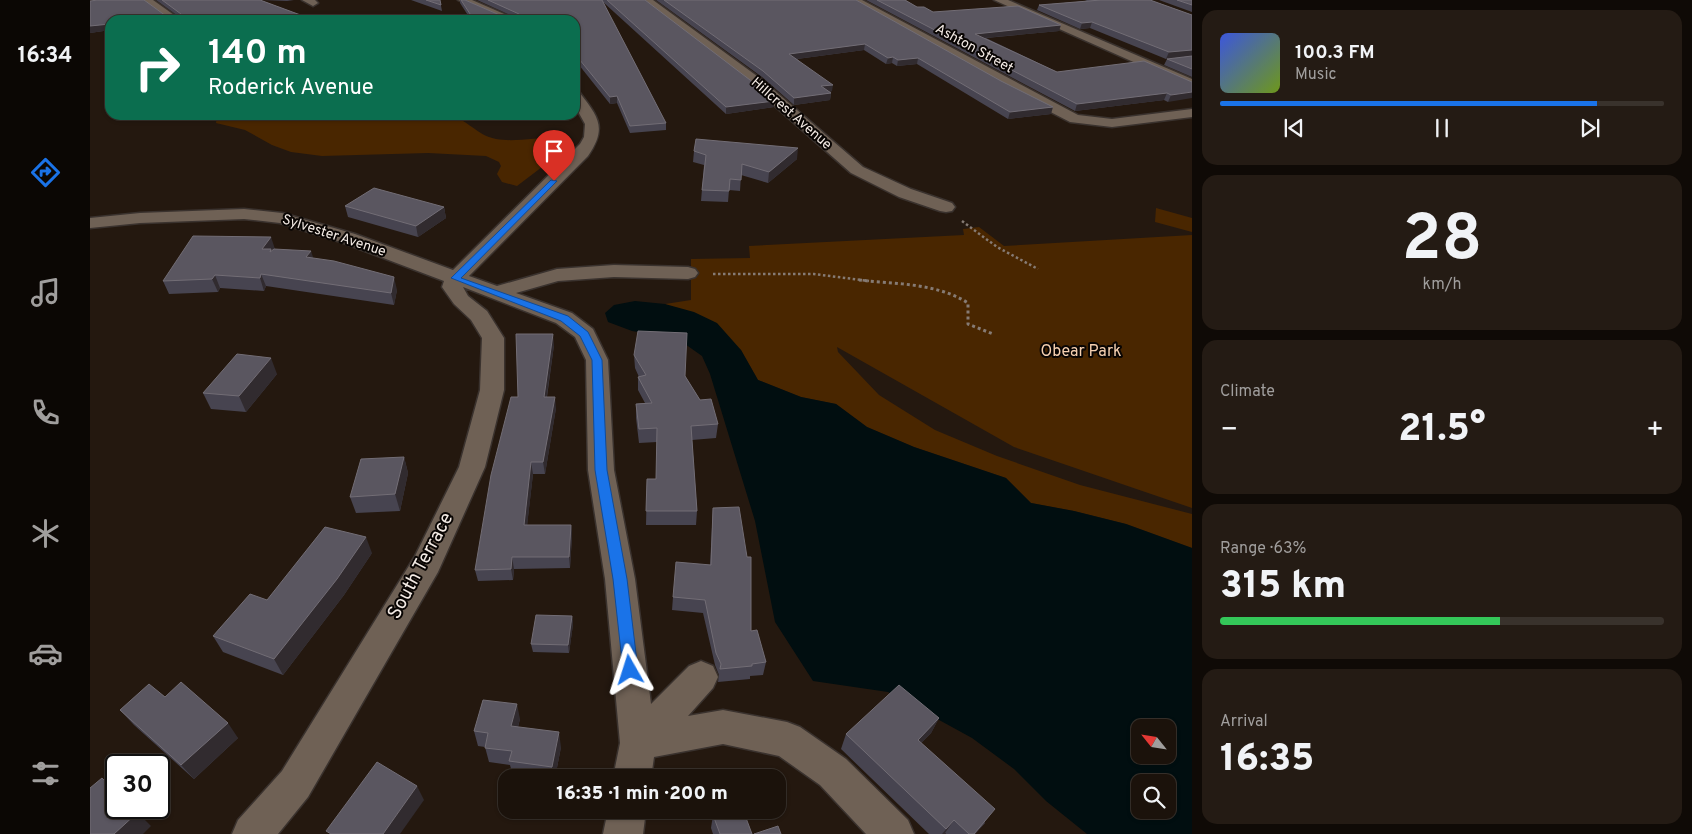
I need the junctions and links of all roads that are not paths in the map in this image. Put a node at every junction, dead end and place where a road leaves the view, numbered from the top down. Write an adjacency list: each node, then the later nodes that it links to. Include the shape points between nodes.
1 (146, 0): 6 (street)
2 (463, 0): 7 (street)
3 (646, 0): 11 (street, Hillcrest Avenue, via 756,82 857,170 905,193)
4 (854, 0): 10 (street, Ashton Street, via 1075,119 1112,124)
5 (999, 0): 8 (street)
6 (168, 15)
7 (500, 15)
8 (1192, 84)
9 (580, 104): 14 (street, via 592,122 593,131 582,154)
10 (1192, 114)
11 (946, 207)
12 (90, 222): 14 (street, Sylvester Avenue, via 244,214 282,218 348,238)
13 (688, 274): 15 (street, via 614,271 557,275)
14 (455, 278): 15 (street, Sylvester Avenue); 19 (street, South Terrace, via 452,287 479,316 493,338 492,390 472,468 427,564 295,784)
15 (495, 293): 17 (street, Sylvester Avenue, via 564,318 585,334 597,360 601,470 620,579)
16 (701, 677): 17 (street)
17 (635, 760): 21 (street, via 671,736 723,727 787,740 834,772)
18 (626, 819): 20 (street)
19 (252, 834)
20 (623, 834)
21 (894, 834)

